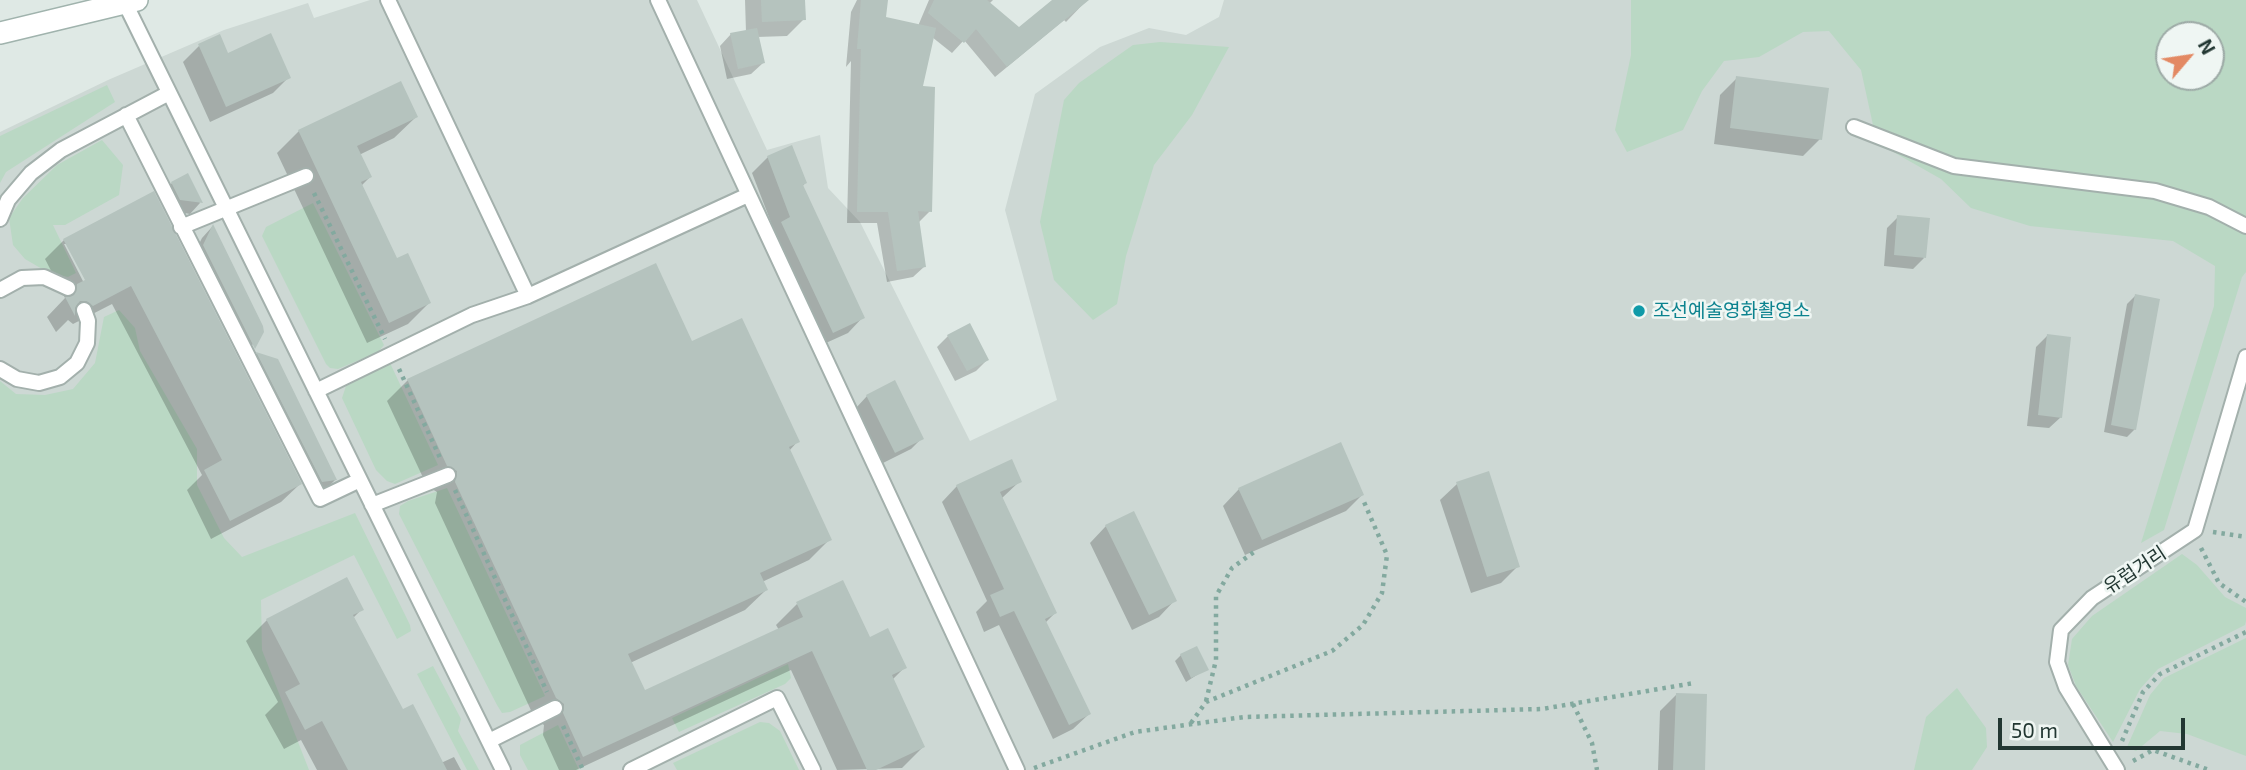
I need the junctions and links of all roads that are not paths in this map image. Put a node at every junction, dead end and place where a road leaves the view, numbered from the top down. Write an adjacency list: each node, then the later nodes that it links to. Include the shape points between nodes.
1 (388, 0): 16 (lane)
2 (657, 0): 9 (lane)
3 (131, 2): 4 (main road); 5 (lane)
4 (0, 33)
5 (169, 93): 6 (lane); 10 (lane)
6 (126, 115): 11 (lane, via 61,150 31,173 8,200); 13 (lane)
7 (1854, 127): 12 (lane, via 1954,166 2155,191 2209,207)
8 (306, 176): 10 (lane)
9 (748, 195): 16 (lane); 30 (lane)
10 (226, 208): 13 (lane); 20 (lane)
11 (0, 219)
12 (2246, 226)
13 (181, 227): 22 (lane, via 320,499)
14 (1, 284): 15 (lane, via 44,277)
15 (68, 288)
16 (528, 296): 20 (lane, via 472,315)
17 (84, 310): 19 (lane, via 87,343 77,363 60,377 39,383 17,379)
18 (2246, 358): 26 (lane, 유럽거리, via 2195,530 2092,598 2061,631 2057,662)
19 (0, 369)
20 (316, 391): 22 (lane)
21 (447, 475): 23 (lane)
22 (360, 480): 23 (lane)
23 (372, 505): 25 (lane)
24 (555, 708): 25 (lane)
25 (489, 741): 27 (lane)
26 (2115, 766)
27 (503, 770)
28 (631, 770): 29 (lane, via 778,698)
29 (813, 770)
30 (1017, 770)

